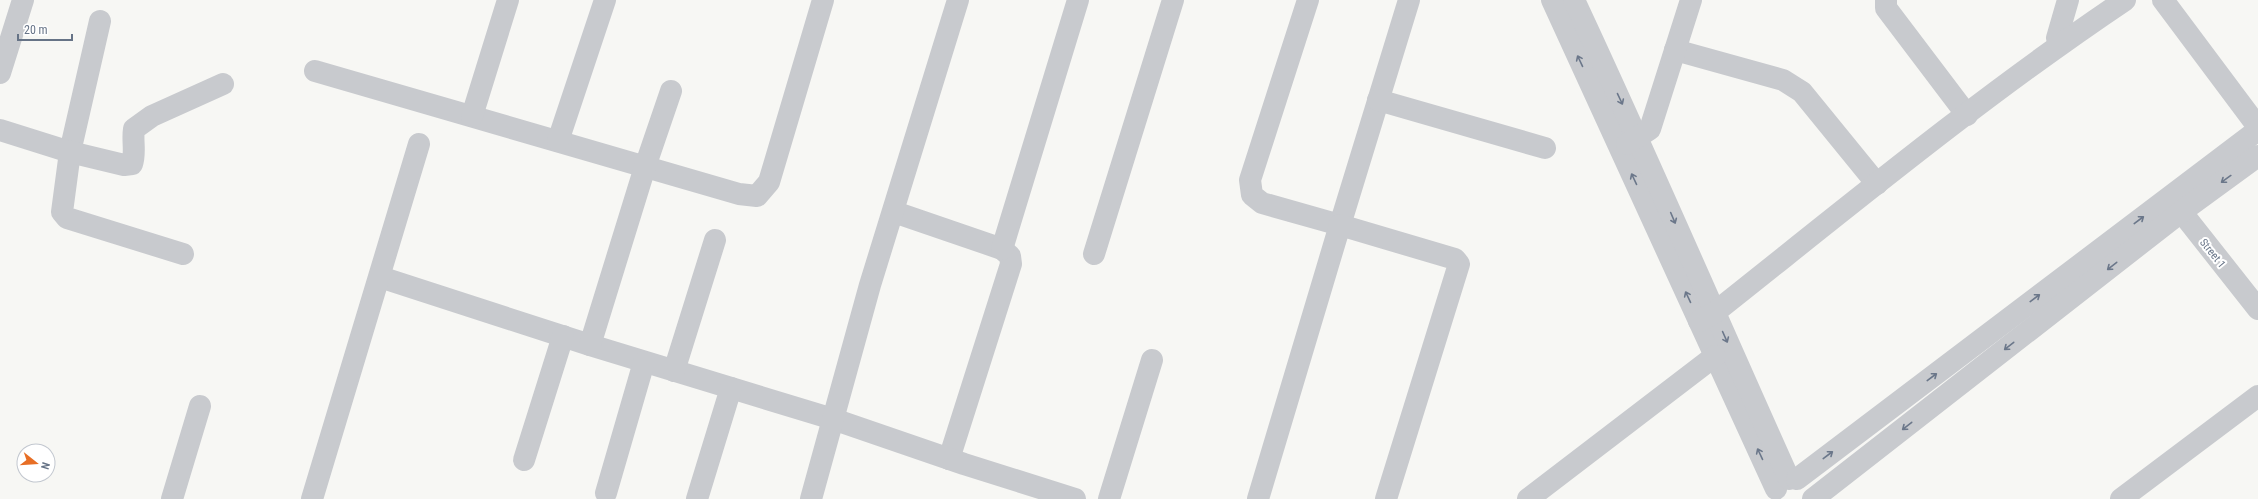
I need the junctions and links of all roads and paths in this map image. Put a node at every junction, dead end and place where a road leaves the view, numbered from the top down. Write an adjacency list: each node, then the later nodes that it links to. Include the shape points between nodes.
1 (23, 0): 21 (street)
2 (508, 0): 26 (street)
3 (605, 0): 30 (street)
4 (823, 0): 36 (street, via 769,182 757,196 739,194)
5 (958, 0): 57 (street, via 870,285)
6 (1078, 0): 42 (street)
7 (1173, 0): 44 (street)
8 (1308, 0): 40 (street, via 1250,180 1252,195 1262,203)
9 (1408, 0): 24 (street)
10 (1552, 0): 33 (street, one-way to 10)
11 (1574, 0): 29 (street, one-way to 29)
12 (1691, 0): 19 (street)
13 (1886, 0): 25 (street, via 1886,8)
14 (2068, 0): 18 (street, via 2056,38)
15 (2125, 0): 18 (street)
16 (2163, 0): 27 (street)
17 (100, 21): 34 (street)
18 (2060, 44): 25 (street)
19 (1675, 50): 29 (street, via 1650,129); 37 (street, via 1783,80 1802,92)
20 (315, 71): 26 (street)
21 (0, 72)
22 (223, 84): 34 (street, via 152,116 134,129 132,141 135,154 132,164 124,165)
23 (671, 91): 36 (street)
24 (1378, 100): 32 (street); 40 (street)
25 (1966, 115): 37 (street)
26 (472, 116): 30 (street)
27 (2258, 128): 38 (street)
28 (0, 130): 34 (street)
29 (1639, 138): 33 (street); 47 (street, one-way to 47)
30 (558, 141): 36 (street)
31 (419, 144): 45 (street)
32 (1545, 148)
33 (1620, 148): 47 (street, one-way to 33)
34 (70, 152): 43 (street, via 62,204 62,212 67,218)
35 (2258, 156): 38 (street, one-way to 38)
36 (645, 167): 49 (street)
37 (1877, 184): 47 (street)
38 (2175, 204): 46 (street, Street 1); 60 (street, one-way to 38); 72 (street, one-way to 72)
39 (900, 214): 42 (street)
40 (1340, 225): 68 (street); 69 (street, via 1455,259 1459,264)
41 (715, 240): 53 (street)
42 (1002, 249): 58 (street, via 1010,256 1011,264)
43 (183, 254)
44 (1094, 254)
45 (380, 277): 48 (street); 63 (street)
46 (2258, 309)
47 (1707, 317): 50 (street); 60 (street, one-way to 60)
48 (563, 336): 49 (street); 59 (street)
49 (590, 345): 52 (street)
50 (1715, 356): 60 (street, one-way to 50); 70 (street)
51 (1152, 360): 67 (street)
52 (644, 362): 53 (street); 61 (street)
53 (674, 371): 54 (street)
54 (731, 388): 57 (street); 64 (street)
55 (2258, 396): 73 (street)
56 (200, 406): 62 (street)
57 (833, 419): 58 (street); 65 (street)
58 (949, 459): 66 (street)
59 (524, 460)
60 (1781, 490): 71 (street, via 1806,484)
61 (606, 493)
62 (172, 499)
63 (312, 499)
64 (697, 499)
65 (810, 499)
66 (1075, 499)
67 (1109, 499)
68 (1258, 499)
69 (1386, 499)
70 (1528, 499)
71 (1808, 499)
72 (1813, 499)
73 (2121, 499)

